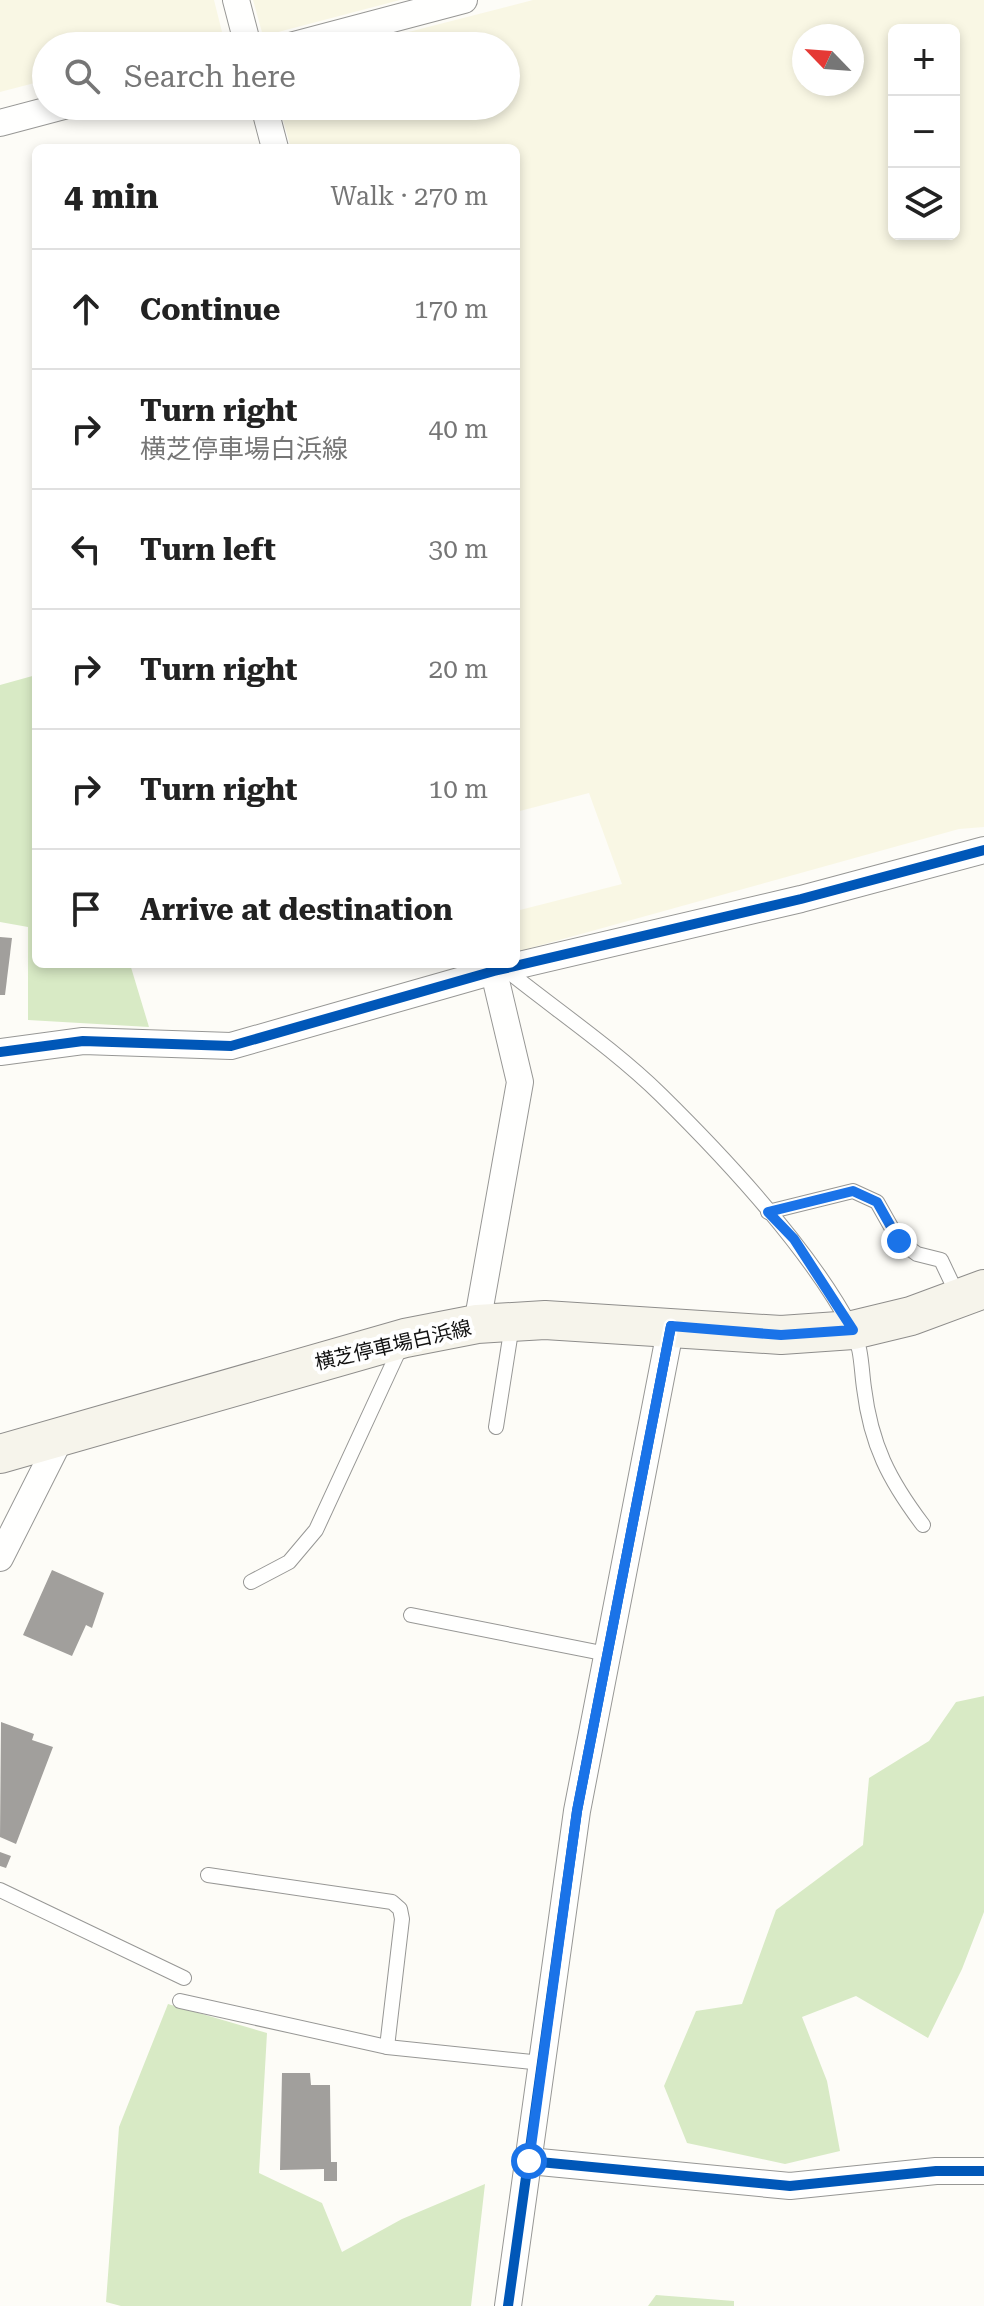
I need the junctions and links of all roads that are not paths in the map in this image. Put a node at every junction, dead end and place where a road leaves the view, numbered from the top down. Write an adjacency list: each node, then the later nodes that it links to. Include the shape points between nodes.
1 (236, 0): 3 (street)
2 (464, 0): 4 (street)
3 (244, 32)
4 (343, 32)
5 (32, 114): 7 (street)
6 (268, 120): 8 (street)
7 (0, 123)
8 (274, 144)
9 (984, 850): 10 (street, via 801,899)
10 (520, 963)
11 (497, 968): 12 (street, via 231,1046 83,1041); 13 (lane, via 660,1093); 15 (street, via 520,1082)
12 (6, 1047)
13 (768, 1212): 14 (lane, via 853,1191 877,1202 899,1241 917,1254 941,1260); 17 (lane, via 794,1239)
14 (971, 1294): 17 (main road, 横芝停車場白浜線)
15 (494, 1323): 16 (main road, 横芝停車場白浜線); 18 (main road, 横芝停車場白浜線); 19 (lane, via 512,1340)
16 (671, 1326): 17 (main road, 横芝停車場白浜線, via 781,1335); 26 (street)
17 (853, 1330): 22 (lane, via 875,1444 891,1483)
18 (405, 1338): 20 (main road, 横芝停車場白浜線); 24 (lane, via 316,1530 289,1562)
19 (496, 1427)
20 (60, 1439): 21 (main road, 横芝停車場白浜線); 23 (street)
21 (0, 1454)
22 (923, 1525)
23 (0, 1558)
24 (251, 1582)
25 (411, 1615): 26 (lane)
26 (607, 1654): 32 (street, via 577,1811)
27 (208, 1875): 31 (lane, via 392,1902 400,1909)
28 (0, 1890): 29 (lane)
29 (184, 1978)
30 (180, 2001): 31 (lane)
31 (387, 2047): 32 (lane)
32 (542, 2063): 33 (street)
33 (529, 2161): 34 (street, via 790,2186); 35 (street)
34 (984, 2171)
35 (508, 2306)

